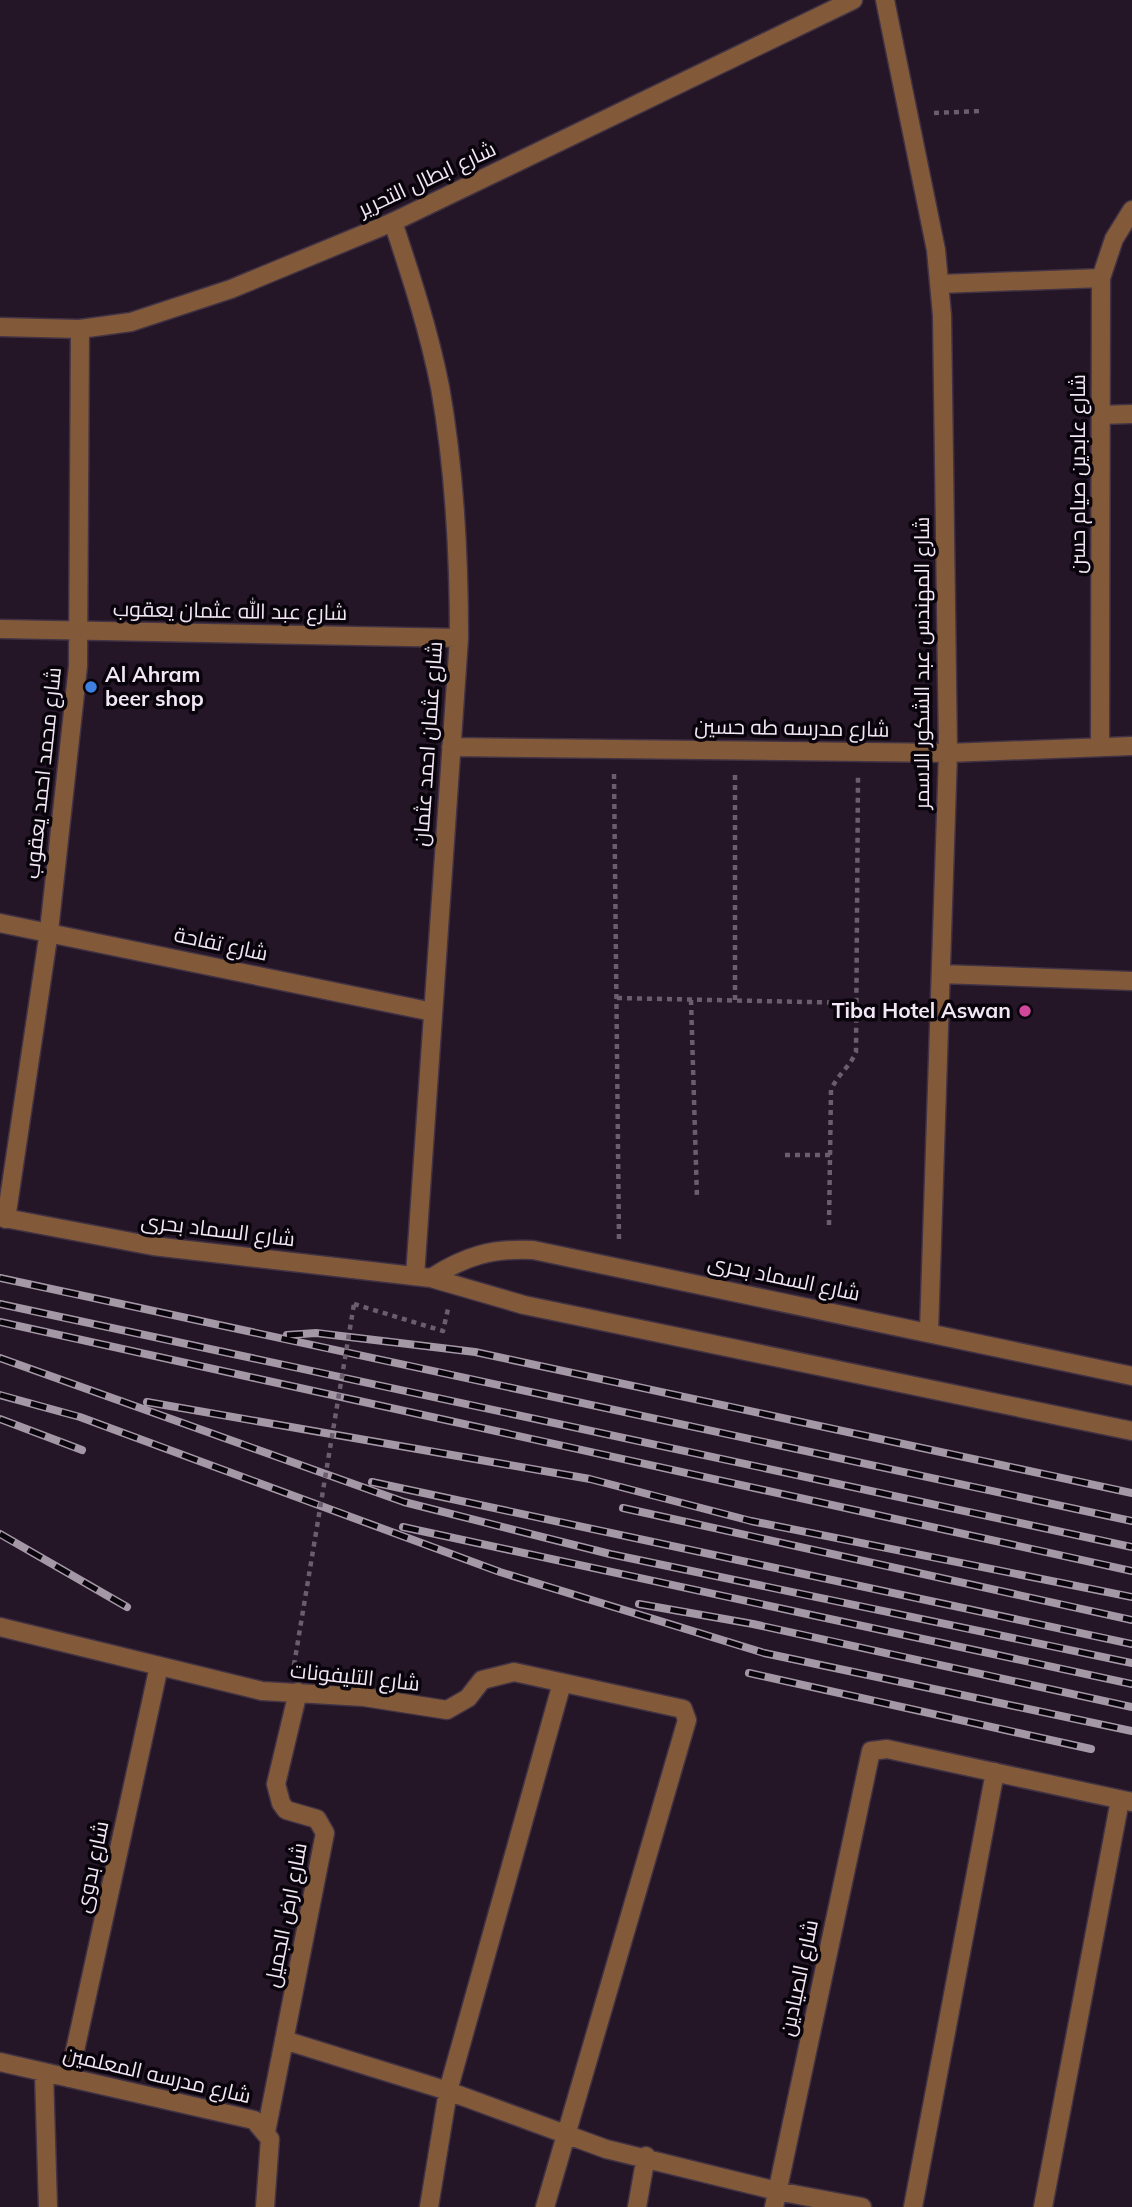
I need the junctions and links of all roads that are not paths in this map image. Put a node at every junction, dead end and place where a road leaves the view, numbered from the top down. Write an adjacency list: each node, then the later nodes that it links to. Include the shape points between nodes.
1 (853, 0): 4 (street, شارع ابطال التحرير)
2 (885, 0): 6 (street, شارع المهندس عبد الشكور الاسمر)
3 (1132, 210): 5 (street, شارع عابدين صيام حسن, via 1114,239)
4 (393, 222): 8 (street, شارع ابطال التحرير, via 181,308 131,322); 13 (street, شارع عثمان احمد عثمان, via 419,303 453,469)
5 (1101, 278): 6 (street); 10 (street, شارع عابدين صيام حسن)
6 (940, 284): 17 (street, شارع المهندس عبد الشكور الاسمر)
7 (0, 327): 8 (street, شارع ابطال التحرير)
8 (80, 329): 12 (street, شارع محمد احمد يعقوب)
9 (1132, 414): 10 (street)
10 (1100, 415): 16 (street, شارع عابدين صيام حسن)
11 (0, 629): 12 (street, شارع عبد الله عثمان يعقوب)
12 (79, 631): 13 (street, شارع عبد الله عثمان يعقوب); 19 (street, شارع محمد احمد يعقوب)
13 (459, 638): 15 (street, شارع عثمان احمد عثمان)
14 (1132, 746): 16 (street, شارع مدرسه طه حسين)
15 (451, 747): 17 (street, شارع مدرسه طه حسين); 22 (street, شارع عثمان احمد عثمان)
16 (1100, 747): 17 (street, شارع مدرسه طه حسين)
17 (948, 753): 20 (street, شارع المهندس عبد الشكور الاسمر)
18 (0, 923): 19 (street, شارع تفاحة)
19 (49, 931): 22 (street, شارع تفاحة); 23 (street, شارع محمد احمد يعقوب)
20 (940, 974): 21 (street); 25 (street, شارع المهندس عبد الشكور الاسمر)
21 (1132, 981)
22 (433, 1012): 24 (street, شارع عثمان احمد عثمان)
23 (3, 1218): 24 (street, شارع السماد بحرى, via 153,1246)
24 (423, 1277): 25 (street, شارع السماد بحرى, via 476,1254 502,1248 533,1250); 27 (street, شارع السماد بحرى, via 523,1306)
25 (929, 1331): 26 (street, شارع السماد بحرى)
26 (1132, 1376)
27 (1132, 1431)
28 (0, 1628): 29 (street, شارع التليفونات)
29 (159, 1666): 31 (street, شارع التليفونات, via 262,1691); 37 (street, شارع بدوى)
30 (562, 1683): 31 (street, شارع التليفونات, via 500,1673 482,1680 468,1698 447,1710); 38 (street); 40 (street, شارع التليفونات, via 680,1707 687,1720)
31 (298, 1692): 34 (street, شارع ارض الجميل, via 277,1793 286,1810 317,1819 325,1833)
32 (995, 1772): 33 (street); 42 (street, شارع الصيادين, via 879,1748 872,1751); 49 (street)
33 (1126, 1801): 50 (street)
34 (284, 2040): 38 (street); 39 (street, شارع ارض الجميل)
35 (0, 2062): 36 (street, شارع مدرسه المعلمين)
36 (44, 2073): 37 (street, شارع مدرسه المعلمين); 43 (street)
37 (69, 2078): 39 (street, شارع مدرسه المعلمين, via 243,2115)
38 (448, 2091): 40 (street); 45 (street)
39 (266, 2132): 44 (street, شارع مدرسه المعلمين, via 271,2151)
40 (566, 2136): 41 (street); 46 (street)
41 (646, 2156): 42 (street); 47 (street)
42 (776, 2199): 48 (street)
43 (48, 2207)
44 (265, 2207)
45 (429, 2207)
46 (545, 2207)
47 (637, 2207)
48 (862, 2207)
49 (913, 2207)
50 (1043, 2207)

